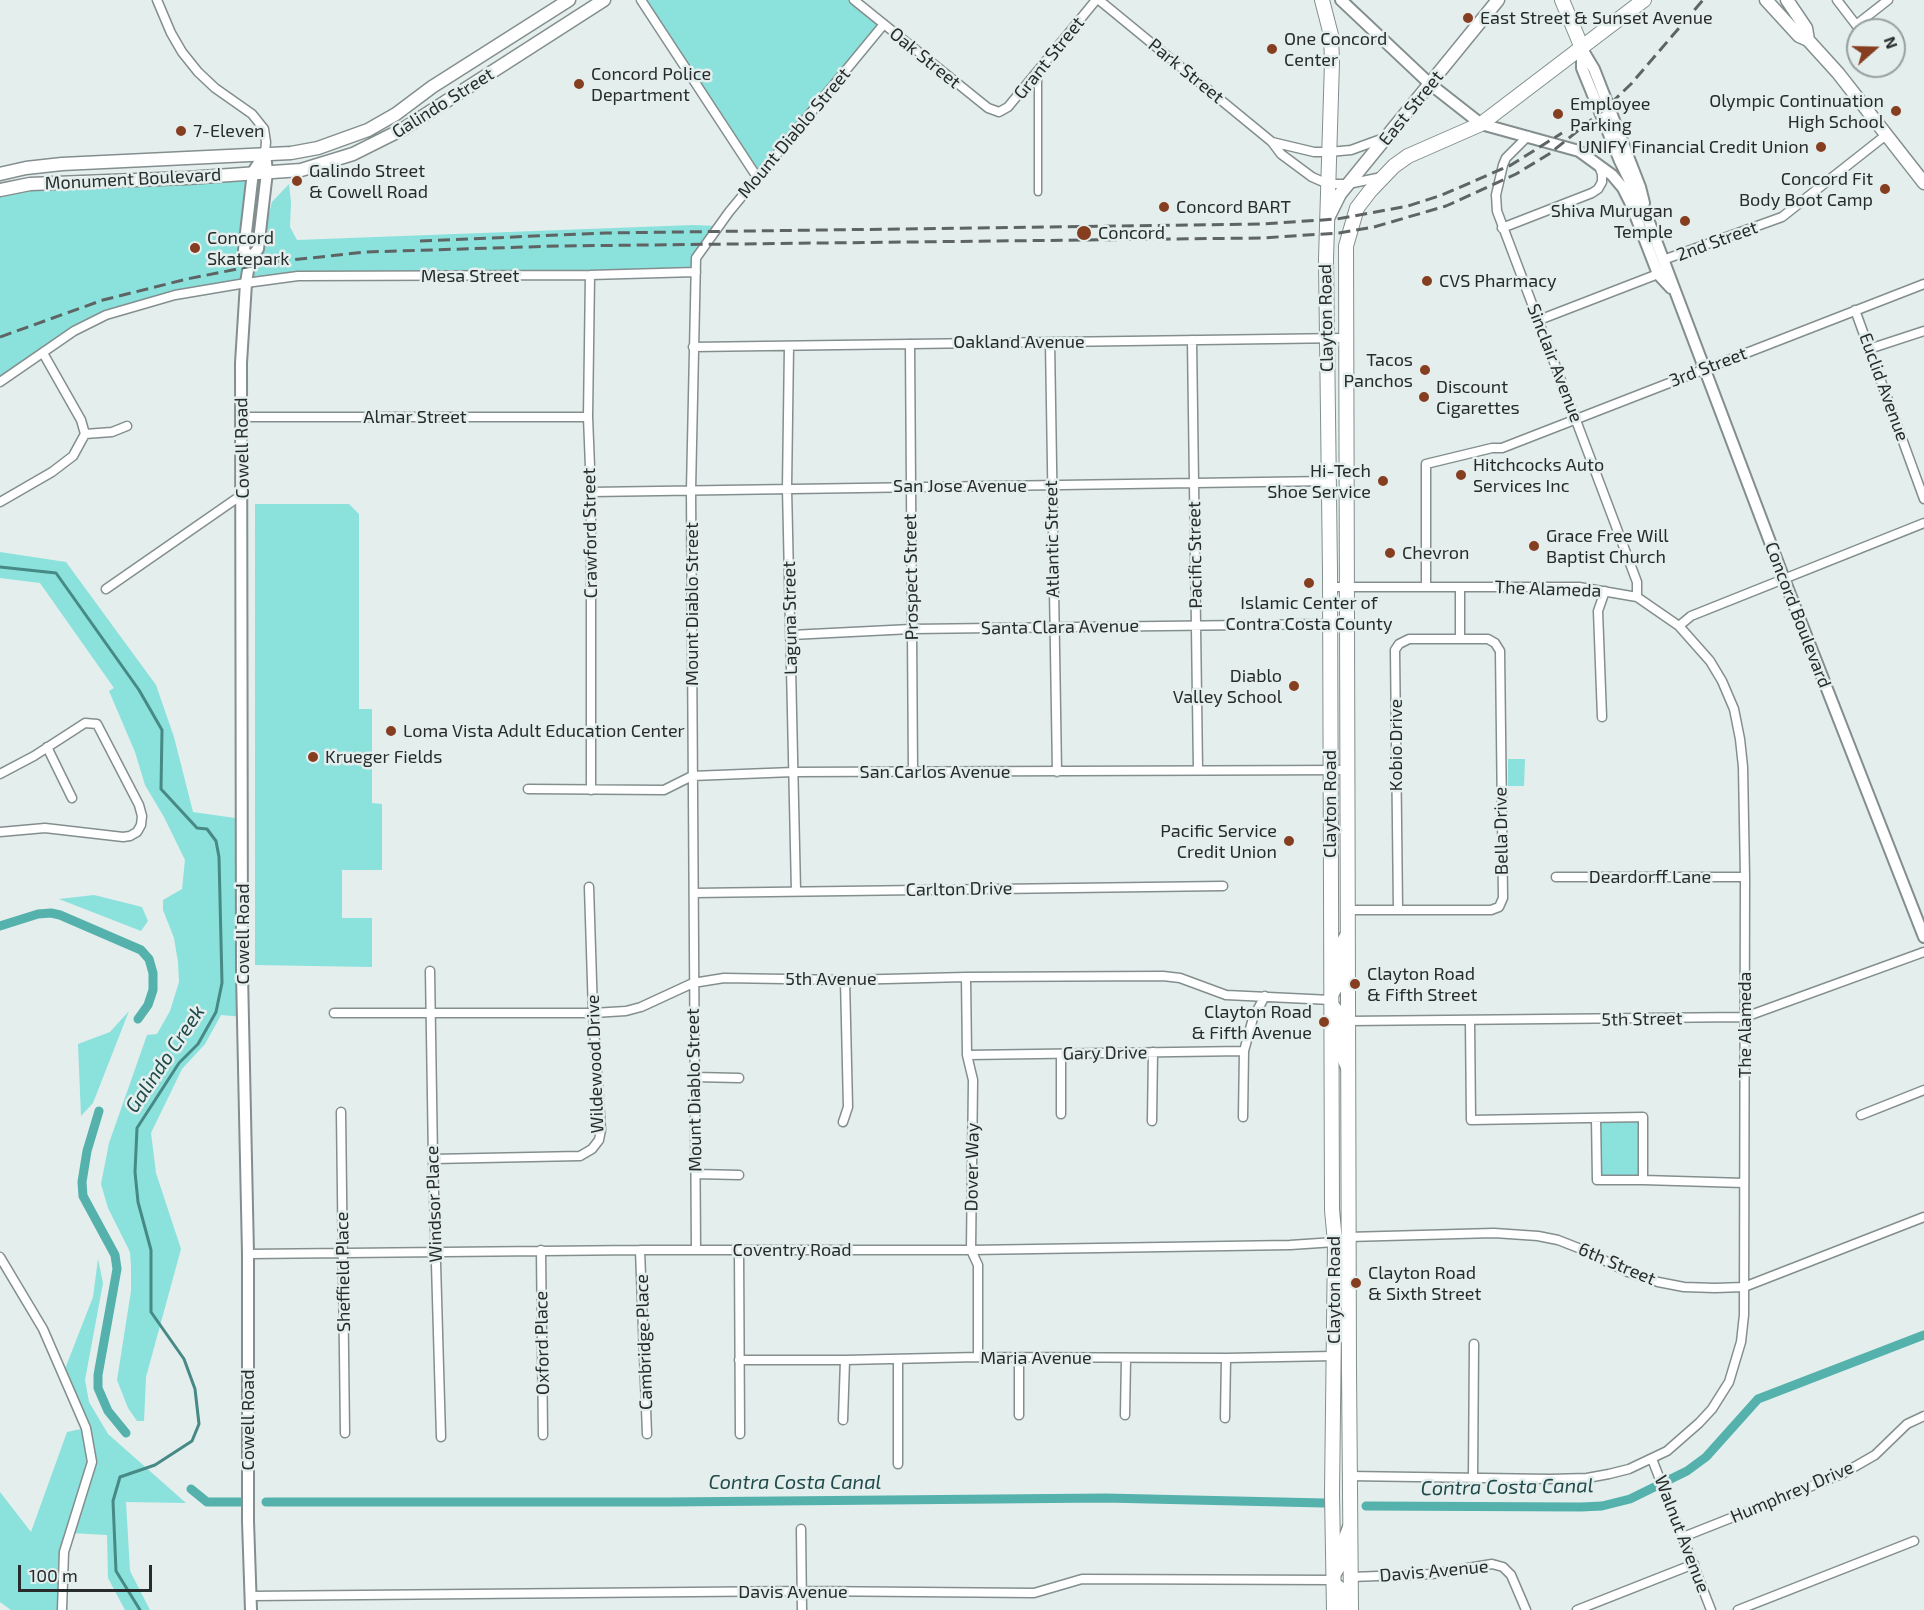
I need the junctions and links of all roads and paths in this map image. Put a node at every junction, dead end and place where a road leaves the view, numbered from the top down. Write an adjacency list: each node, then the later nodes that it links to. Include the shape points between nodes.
1 (157, 0): 34 (street, via 171,33 198,72 252,114 264,129)
2 (569, 0): 23 (main road, Galindo Street)
3 (577, 0): 19 (main road, via 568,8)
4 (604, 0): 19 (main road, Galindo Street)
5 (641, 0): 39 (street)
6 (854, 0): 20 (street, Oak Street)
7 (1097, 0): 24 (street, Grant Street); 32 (street, Park Street)
8 (1322, 0): 33 (main road, Clayton Road, via 1331,35)
9 (1341, 0): 25 (street)
10 (1498, 0): 25 (main road, East Street)
11 (1562, 0): 22 (main road, Concord Boulevard)
12 (1644, 0): 22 (main road, Clayton Road)
13 (1767, 0): 21 (main road, via 1799,36)
14 (1787, 0): 21 (main road, via 1806,28)
15 (1837, 0): 17 (street)
16 (1888, 0): 18 (street)
17 (1851, 18)
18 (1868, 18)
19 (570, 23): 26 (main road, Galindo Street)
20 (884, 24): 27 (street, Oak Street, via 988,108); 39 (street, Mount Diablo Street)
21 (1808, 40): 29 (main road)
22 (1582, 48): 28 (main road, Clayton Road); 49 (street, Concord Boulevard, via 1582,68)
23 (480, 58): 26 (main road, via 481,70); 34 (main road, Galindo Street, via 368,130 318,148)
24 (1038, 71): 27 (street, Grant Street, via 1008,107); 45 (street)
25 (1430, 84): 28 (street); 30 (main road, East Street)
26 (465, 90): 37 (main road, Galindo Street, via 403,129 353,154 301,170)
27 (999, 112)
28 (1481, 124): 31 (street, Concord Boulevard); 40 (main road, Clayton Road, via 1408,156)
29 (1886, 135): 41 (main road); 49 (street, 2nd Street, via 1782,217)
30 (1387, 136): 33 (street, Park Street, via 1351,150); 43 (main road, East Street)
31 (1528, 136): 35 (street, Concord Boulevard, via 1579,151); 47 (street, Sinclair Avenue, via 1503,165 1496,195)
32 (1272, 142): 33 (street, Park Street); 42 (street, Park Street, via 1298,168)
33 (1329, 152): 42 (main road, Clayton Road)
34 (265, 153): 36 (street, Cowell Road); 37 (street, Cowell Road); 38 (main road, Monument Boulevard, via 62,164)
35 (1598, 163): 47 (street, via 1602,174 1598,189); 51 (street, Concord Boulevard, via 1623,188)
36 (254, 172): 37 (main road, Monument Boulevard); 44 (main road, Monument Boulevard, via 30,184); 48 (street, Cowell Road, via 244,250)
37 (267, 172): 48 (street, Cowell Road, via 258,249)
38 (0, 174)
39 (757, 177): 50 (street, Mount Diablo Street, via 696,258)
40 (1382, 177): 43 (street, Park Street); 60 (main road, Clayton Road, via 1358,208 1346,246)
41 (1924, 183)
42 (1328, 184): 43 (street, Park Street); 46 (main road, Clayton Road)
43 (1348, 184): 46 (main road, East Street)
44 (0, 190)
45 (1038, 192)
46 (1328, 219): 59 (main road, Clayton Road)
47 (1502, 228): 57 (street, Sinclair Avenue)
48 (250, 258): 53 (street, Cowell Road)
49 (1663, 260): 55 (street, Concord Boulevard)
50 (696, 272): 52 (street, Mesa Street); 65 (street, Mount Diablo Street)
51 (1659, 274): 55 (street, Concord Boulevard); 57 (street, 2nd Street)
52 (590, 275): 53 (street, Mesa Street, via 298,276); 71 (street, Crawford Street)
53 (246, 283): 67 (street, Mesa Street, via 175,295 106,315); 70 (street, Cowell Road)
54 (1924, 284): 56 (street, 3rd Street)
55 (1675, 292): 68 (street, Concord Boulevard)
56 (1855, 310): 66 (street, Euclid Avenue); 68 (street, 3rd Street)
57 (1539, 320): 72 (street, Sinclair Avenue)
58 (1924, 331): 66 (street)
59 (1326, 338): 60 (street, Oakland Avenue); 61 (street, Oakland Avenue); 75 (main road, Clayton Road)
60 (1345, 338): 88 (main road, Clayton Road)
61 (1192, 340): 62 (street, Oakland Avenue); 77 (street, Pacific Street)
62 (1050, 342): 63 (street, Oakland Avenue); 76 (street, Atlantic Street)
63 (910, 344): 64 (street, Oakland Avenue); 78 (street, Prospect Street)
64 (789, 346): 65 (street, Oakland Avenue); 79 (street, Laguna Street)
65 (693, 347): 80 (street, Mount Diablo Street)
66 (1869, 349): 83 (street, Euclid Avenue)
67 (43, 353): 69 (street, Mesa Street); 74 (street)
68 (1704, 369): 72 (street, 3rd Street); 86 (street, Concord Boulevard)
69 (0, 382)
70 (242, 417): 71 (street, Almar Street); 82 (street, Cowell Road)
71 (588, 417): 81 (street, Crawford Street)
72 (1576, 418): 89 (street, 3rd Street, via 1502,448 1426,464); 93 (street, Sinclair Avenue, via 1637,582)
73 (127, 426): 74 (street, via 112,432)
74 (85, 434): 84 (street, via 73,456)
75 (1329, 481): 77 (street, San Jose Avenue); 87 (main road, Clayton Road)
76 (1052, 485): 77 (street, San Jose Avenue); 78 (street, San Jose Avenue); 97 (street, Atlantic Street)
77 (1194, 485): 95 (street, Pacific Street)
78 (910, 486): 79 (street, San Jose Avenue); 98 (street, Prospect Street)
79 (787, 488): 80 (street, San Jose Avenue); 99 (street, Laguna Street)
80 (691, 490): 81 (street, San Jose Avenue); 110 (street, Mount Diablo Street)
81 (591, 492): 112 (street, Crawford Street)
82 (243, 495): 91 (street); 167 (street, Cowell Road, via 242,974)
83 (1924, 499)
84 (0, 502)
85 (1924, 523): 86 (street)
86 (1784, 579): 96 (street, via 1691,616); 124 (street, Concord Boulevard)
87 (1330, 587): 88 (street, The Alameda); 94 (main road, Clayton Road)
88 (1347, 587): 89 (street, The Alameda); 105 (main road, Clayton Road)
89 (1426, 587): 90 (street, The Alameda)
90 (1460, 587): 92 (street, The Alameda, via 1579,587); 100 (street)
91 (106, 589)
92 (1605, 591): 93 (street, The Alameda); 101 (street, via 1598,611)
93 (1637, 597): 96 (street, The Alameda)
94 (1330, 624): 95 (street, Santa Clara Avenue); 103 (main road, Clayton Road)
95 (1196, 626): 97 (street, Santa Clara Avenue); 104 (street, Pacific Street)
96 (1678, 626): 116 (street, The Alameda, via 1710,661 1734,709 1743,767)
97 (1054, 627): 98 (street, Santa Clara Avenue); 107 (street, Atlantic Street)
98 (911, 629): 99 (street, Santa Clara Avenue); 108 (street, Prospect Street)
99 (791, 635): 106 (street, Laguna Street)
100 (1460, 639): 122 (street, Kobio Drive, via 1409,639 1395,650); 122 (street, Bella Drive, via 1488,639 1500,651 1503,898 1499,907 1491,910)
101 (1602, 717)
102 (47, 747): 109 (street); 113 (street); 114 (street, via 85,723 97,724 139,805 141,825 137,832 123,837 45,828)
103 (1329, 769): 104 (street, San Carlos Avenue); 105 (street, San Carlos Avenue); 131 (main road, Clayton Road)
104 (1198, 770): 107 (street, San Carlos Avenue)
105 (1346, 770): 121 (main road, Clayton Road)
106 (793, 772): 108 (street, San Carlos Avenue); 110 (street, San Carlos Avenue); 119 (street, Laguna Street)
107 (1057, 772): 108 (street, San Carlos Avenue)
108 (913, 773)
109 (0, 774)
110 (692, 776): 112 (street, San Carlos Avenue, via 664,790); 120 (street, Mount Diablo Street)
111 (528, 789): 112 (street, San Carlos Avenue)
112 (591, 790)
113 (72, 798)
114 (0, 832)
115 (1556, 877): 116 (street, Deardorff Lane)
116 (1745, 877): 135 (street, The Alameda)
117 (1223, 886): 119 (street, Carlton Drive)
118 (589, 887): 132 (street, Wildewood Drive)
119 (796, 891): 120 (street, Carlton Drive)
120 (694, 893): 129 (street, Mount Diablo Street)
121 (1349, 910): 122 (street, Bella Drive); 123 (main road, Clayton Road)
122 (1398, 910)
123 (1348, 929): 131 (street, via 1340,944 1339,987); 136 (main road, Clayton Road)
124 (1924, 937)
125 (1924, 952): 135 (street, 5th Street)
126 (430, 971): 134 (street, Windsor Place)
127 (966, 977): 128 (street, 5th Avenue); 130 (street, 5th Avenue, via 1163,976 1226,995); 141 (street, Dover Way)
128 (845, 980): 129 (street, 5th Avenue, via 724,978); 152 (street, via 848,1107)
129 (693, 982): 132 (street, 5th Avenue, via 641,1007); 143 (street, Mount Diablo Street)
130 (1265, 996): 131 (street, 5th Avenue); 138 (street, via 1253,1018)
131 (1331, 1000): 142 (street, via 1340,1011 1340,1056); 159 (main road, Clayton Road, via 1332,1201)
132 (593, 1012): 134 (street, 5th Avenue); 153 (street, Wildewood Drive, via 601,1130 592,1149 580,1156)
133 (334, 1013): 134 (street, 5th Avenue)
134 (430, 1014): 153 (street, Windsor Place)
135 (1745, 1017): 137 (street, 5th Street); 157 (street, The Alameda)
136 (1348, 1021): 137 (street, 5th Street); 142 (main road, Clayton Road)
137 (1470, 1021): 150 (street, via 1471,1120)
138 (1244, 1051): 139 (street, Gary Drive); 149 (street)
139 (1153, 1052): 140 (street, Gary Drive); 151 (street)
140 (1061, 1054): 141 (street, Gary Drive); 147 (street)
141 (967, 1055): 164 (street, Dover Way, via 973,1080)
142 (1348, 1076): 159 (main road, Clayton Road)
143 (694, 1077): 144 (street); 154 (street, Mount Diablo Street)
144 (740, 1078)
145 (1924, 1090): 148 (street)
146 (341, 1112): 166 (street, Sheffield Place)
147 (1061, 1114)
148 (1861, 1114)
149 (1243, 1117)
150 (1596, 1118): 156 (street, via 1597,1180); 156 (street, via 1643,1117)
151 (1152, 1121)
152 (843, 1122)
153 (433, 1160): 165 (street, Windsor Place)
154 (696, 1174): 155 (street); 160 (street, Mount Diablo Street)
155 (739, 1175)
156 (1643, 1180): 157 (street)
157 (1744, 1182): 169 (street, The Alameda)
158 (1924, 1217): 169 (street, 6th Street)
159 (1342, 1239): 164 (street, Coventry Road, via 1290,1245); 169 (street, 6th Street, via 1494,1233 1538,1236 1581,1249 1658,1282 1684,1287); 171 (main road, Clayton Road); 191 (main road, Clayton Road)
160 (696, 1249): 162 (street, Coventry Road); 163 (street, Coventry Road)
161 (541, 1250): 162 (street, Coventry Road); 165 (street, Coventry Road); 187 (street, Oxford Place)
162 (640, 1250): 185 (street, Cambridge Place)
163 (739, 1250): 164 (street, Coventry Road); 177 (street)
164 (971, 1250): 172 (street, Dover Way, via 978,1265)
165 (436, 1251): 166 (street, Coventry Road); 188 (street, Windsor Place)
166 (342, 1252): 167 (street, Coventry Road); 184 (street, Sheffield Place)
167 (248, 1254): 201 (street, Cowell Road)
168 (0, 1257): 202 (street, via 44,1329 86,1428 92,1462 64,1552)
169 (1744, 1287): 189 (street, The Alameda, via 1741,1342 1729,1382 1700,1423)
170 (1474, 1344): 192 (street)
171 (1334, 1356): 175 (street, Maria Avenue); 199 (main road, Clayton Road)
172 (978, 1357): 173 (street, Maria Avenue); 176 (street, Maria Avenue)
173 (1019, 1358): 174 (street, Maria Avenue); 179 (street)
174 (1126, 1358): 175 (street, Maria Avenue); 180 (street)
175 (1226, 1358): 182 (street)
176 (898, 1359): 178 (street, Maria Avenue); 190 (street)
177 (739, 1360): 178 (street, Maria Avenue); 186 (street)
178 (845, 1360): 183 (street)
179 (1019, 1415)
180 (1125, 1415)
181 (1924, 1416): 195 (street, Humphrey Drive, via 1907,1424 1875,1455 1842,1474)
182 (1225, 1418)
183 (843, 1420)
184 (345, 1433)
185 (647, 1434)
186 (740, 1434)
187 (543, 1435)
188 (441, 1437)
189 (1652, 1459): 192 (street, The Alameda, via 1629,1469 1587,1478); 195 (street, Walnut Avenue)
190 (898, 1464)
191 (1349, 1476): 192 (street, The Alameda); 193 (main road, Clayton Road)
192 (1473, 1478)
193 (1350, 1521): 198 (main road, Clayton Road); 199 (street, via 1342,1540 1342,1566)
194 (801, 1529): 200 (street)
195 (1683, 1538): 197 (street, Walnut Avenue)
196 (1914, 1541): 211 (street)
197 (1694, 1564): 209 (street); 210 (street, Walnut Avenue)
198 (1351, 1577): 207 (main road, Clayton Road); 208 (street, Davis Avenue, via 1431,1574 1492,1564 1511,1575)
199 (1333, 1580): 200 (street, Davis Avenue, via 1082,1579 1034,1593); 205 (main road, Clayton Road); 206 (street, via 1341,1586)
200 (802, 1591): 201 (street, Davis Avenue); 204 (street)
201 (251, 1596): 203 (street, Cowell Road)
202 (62, 1610)
203 (251, 1610)
204 (802, 1610)
205 (1334, 1610)
206 (1341, 1610)
207 (1352, 1610)
208 (1526, 1610)
209 (1577, 1610)
210 (1711, 1610)
211 (1738, 1610)

